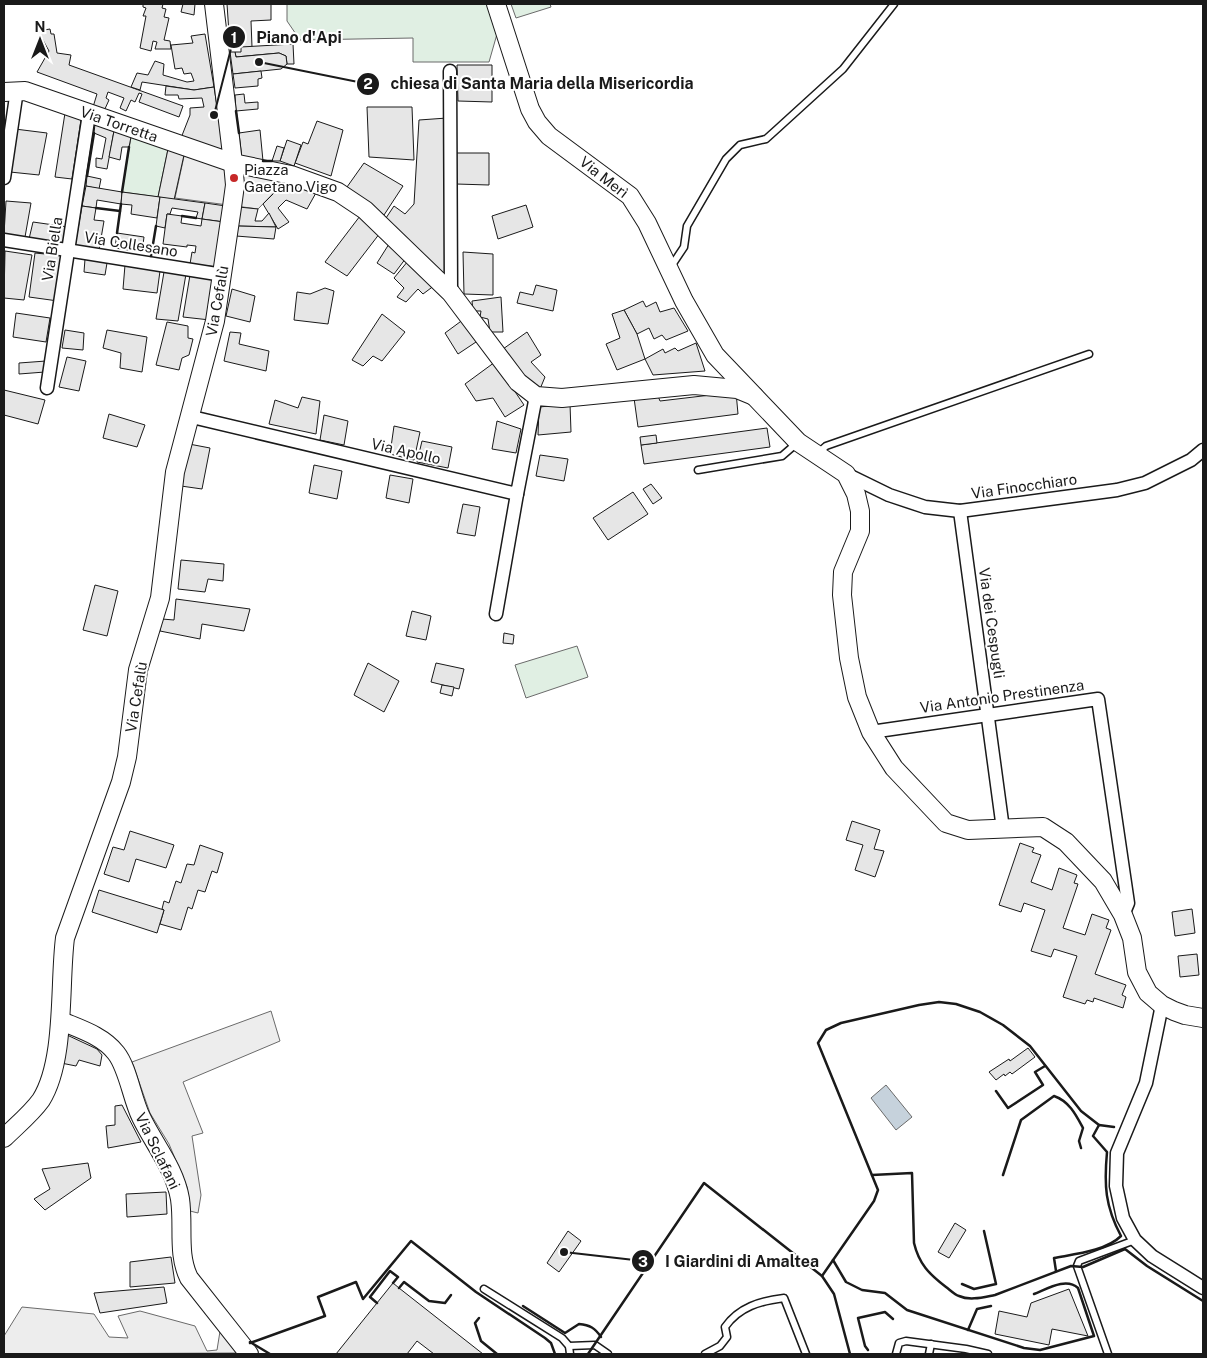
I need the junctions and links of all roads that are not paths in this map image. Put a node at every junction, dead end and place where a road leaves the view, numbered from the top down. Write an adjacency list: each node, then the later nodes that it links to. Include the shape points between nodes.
1 (214, 4): 7 (street, Via Cefalù)
2 (496, 4): 11 (street, Via Merì, via 537,122 549,136 630,196)
3 (894, 4): 11 (lane, via 854,56 766,139 747,142 733,150 707,188 687,226 684,247)
4 (450, 71): 13 (street)
5 (10, 91): 6 (street, Via Torretta); 8 (street)
6 (89, 114): 7 (street, Via Torretta); 10 (street, Via Biella)
7 (233, 163): 12 (street, Via Cefalù, via 235,185); 13 (street, Via Torretta, via 291,175 338,192 365,210)
8 (4, 178)
9 (4, 240): 10 (street, Via Collesano)
10 (69, 251): 12 (street, Via Collesano); 17 (street, Via Biella)
11 (670, 269): 15 (street, Via Merì)
12 (223, 275): 20 (street, Via Cefalù)
13 (452, 293): 18 (street, Via Torretta, via 518,382)
14 (1089, 354): 23 (lane, via 826,446)
15 (715, 355): 16 (street, via 714,371 709,379); 19 (street, Via Merì)
16 (694, 385): 18 (street, via 562,398); 19 (street, via 738,389)
17 (47, 388)
18 (536, 396): 26 (street)
19 (756, 397): 21 (street, Via Merì)
20 (192, 417): 26 (street, Via Apollo); 35 (street, Via Cefalù, via 175,472 161,590 138,670 121,782 65,938)
21 (798, 442): 23 (street, Via Merì); 24 (lane, via 782,456)
22 (1203, 450): 27 (street, Via Finocchiaro, via 1191,460 1145,483 1107,492)
23 (816, 455): 25 (street, Via Merì)
24 (698, 470)
25 (846, 474): 27 (street, Via Finocchiaro, via 888,495 925,508); 30 (street, via 856,494 860,532 844,572 842,596 857,697)
26 (517, 494): 28 (street)
27 (960, 511): 29 (street, Via dei Cespugli)
28 (496, 614)
29 (987, 714): 30 (street, Via Antonio Prestinenza); 31 (street, Via dei Cespugli); 32 (street, Via Antonio Prestinenza, via 1098,699 1128,902)
30 (871, 732): 31 (street, via 894,768 946,823 968,830)
31 (1003, 829): 32 (street, via 1043,827 1066,842 1103,881)
32 (1123, 915): 33 (street, via 1132,938 1137,972 1148,993)
33 (1162, 1005): 34 (street, via 1185,1015); 37 (street, via 1146,1083 1117,1153 1116,1186 1124,1218)
34 (1203, 1018)
35 (60, 1022): 36 (street, Via Cefalù, via 52,1071 41,1099); 43 (street, Via Sclafani, via 84,1030 105,1042 117,1054 141,1118 176,1182 182,1217 183,1267)
36 (4, 1138)
37 (1135, 1240): 38 (street, via 1152,1256); 51 (lane, via 1079,1261 1077,1266)
38 (1203, 1288)
39 (484, 1289): 41 (lane, via 562,1338)
40 (931, 1344): 48 (lane, via 906,1341 899,1343); 49 (lane); 50 (lane)
41 (569, 1346): 44 (lane); 45 (lane, via 595,1345)
42 (712, 1352): 46 (lane); 47 (lane, via 727,1337 725,1327 733,1316 751,1305 784,1298)
43 (249, 1354)
44 (570, 1354)
45 (608, 1354)
46 (705, 1354)
47 (806, 1354)
48 (896, 1354)
49 (929, 1354)
50 (988, 1354)
51 (1108, 1354)

